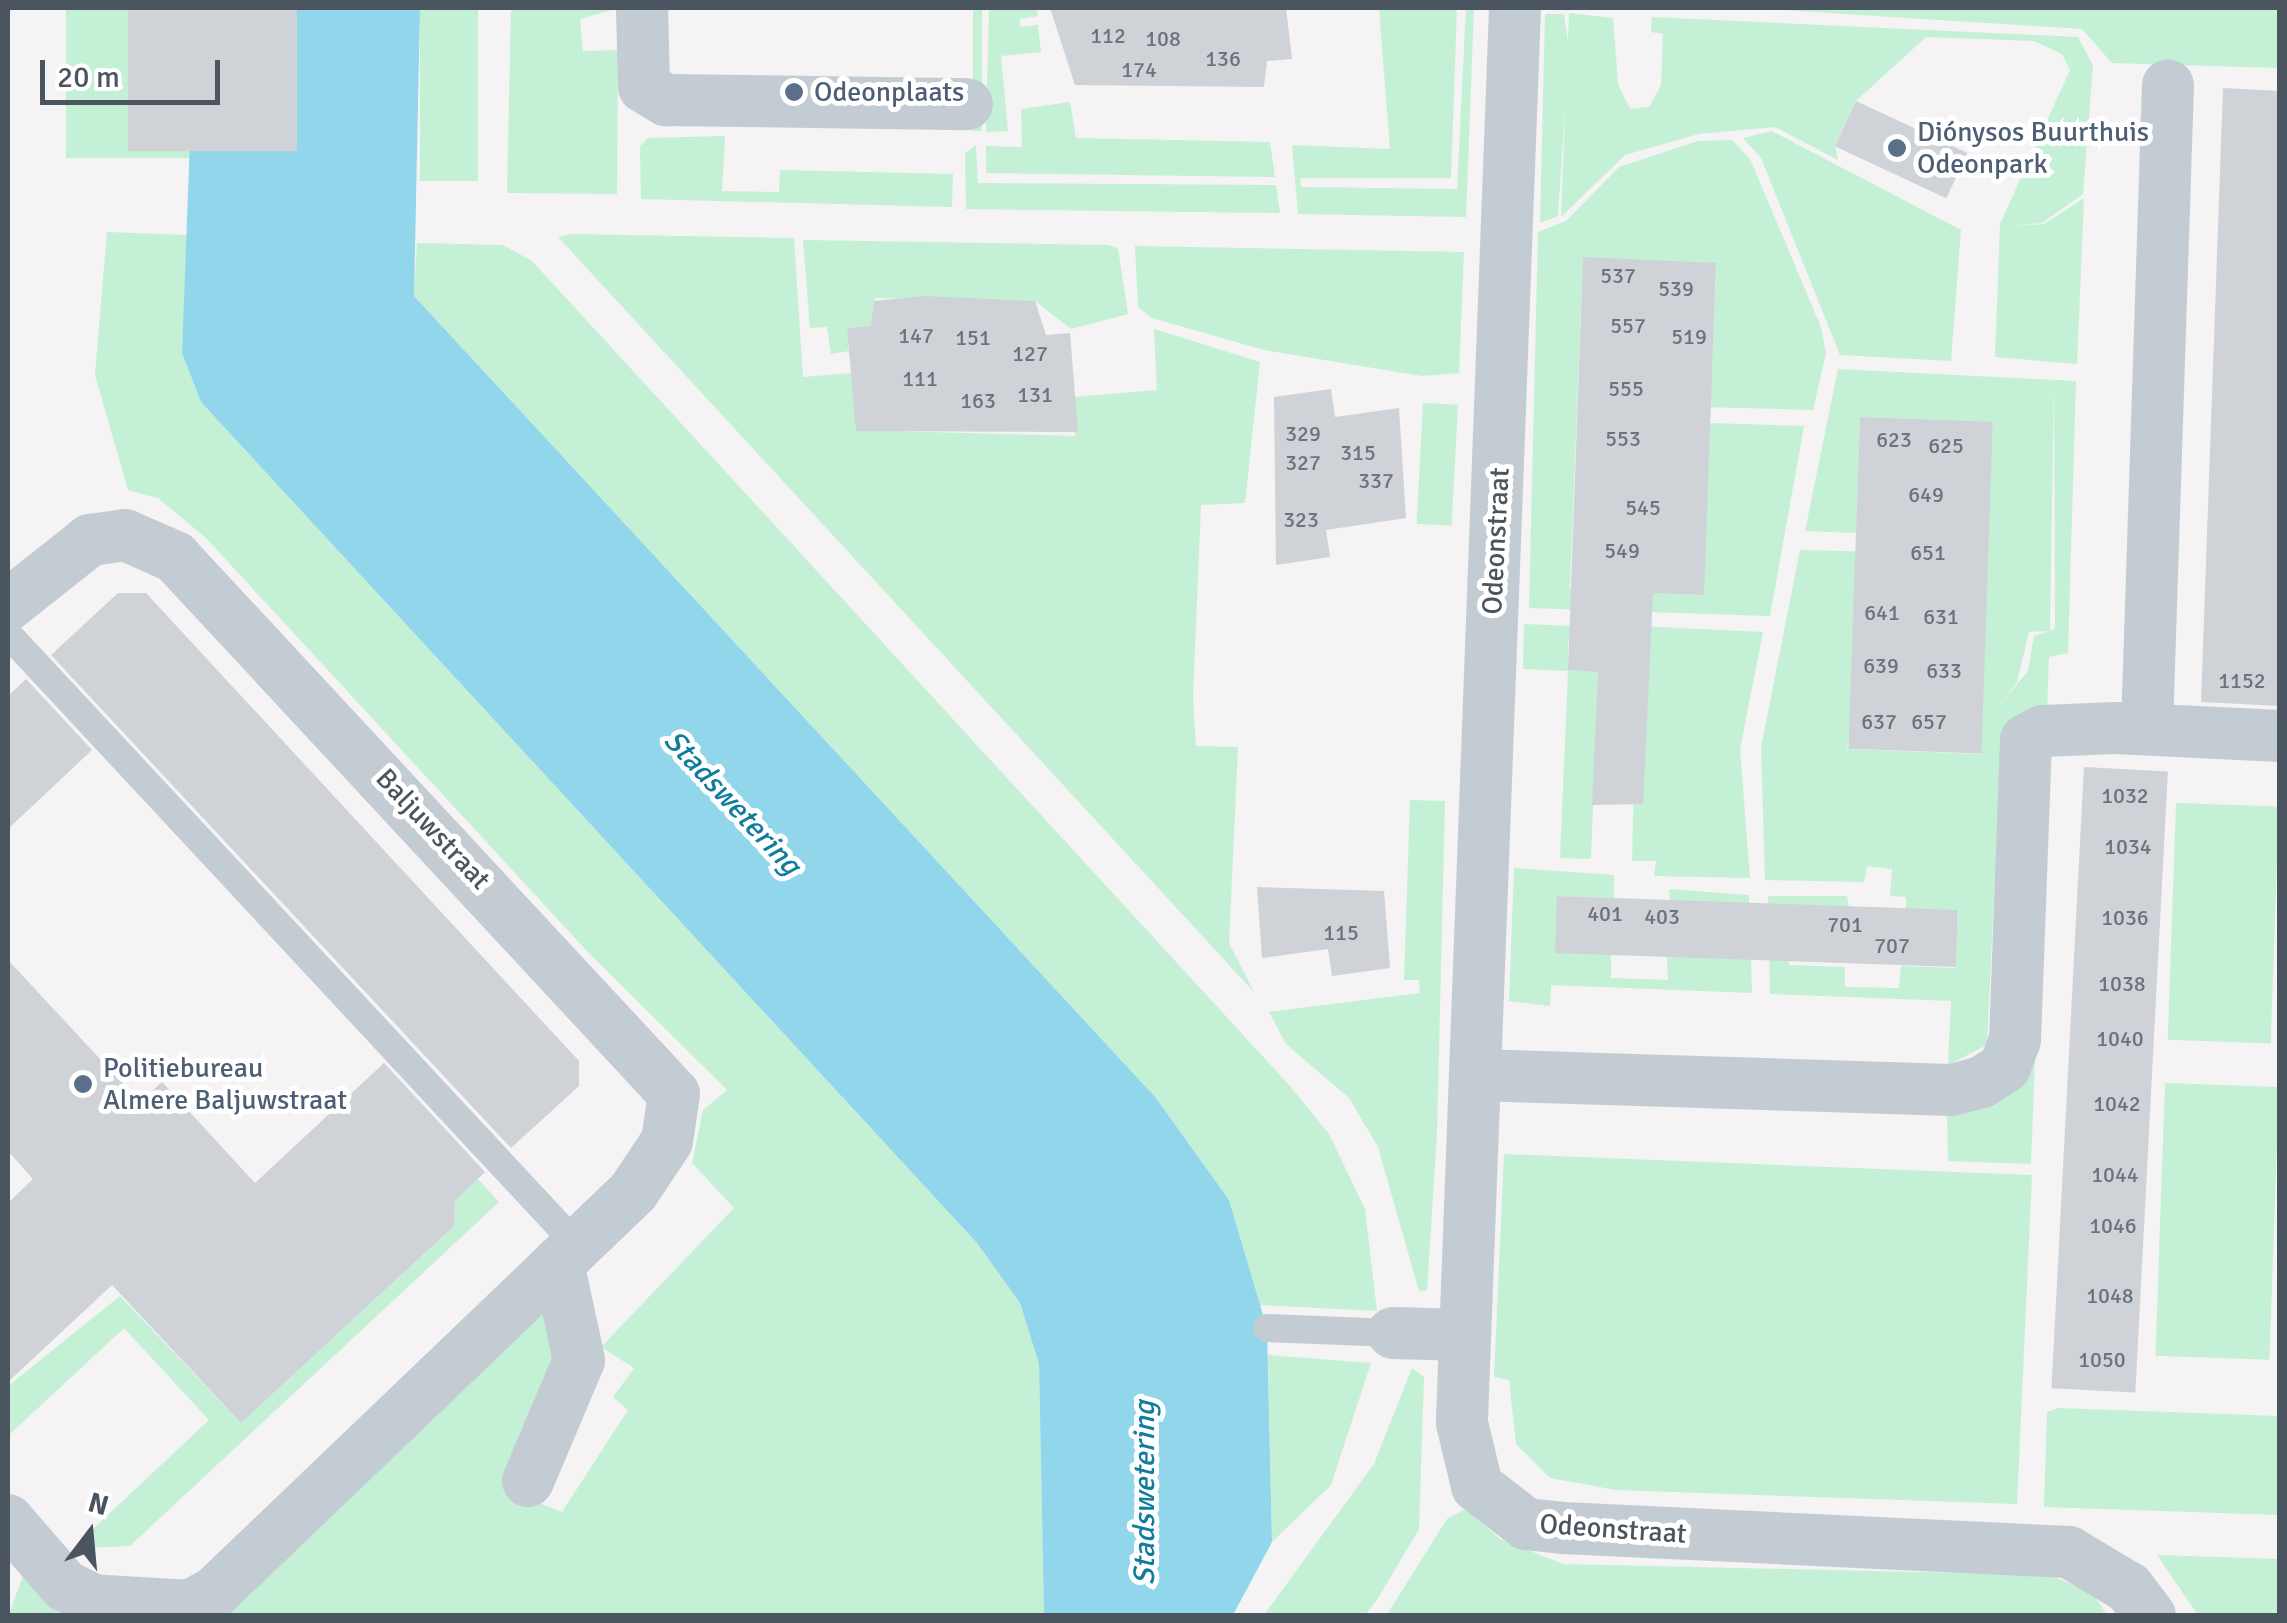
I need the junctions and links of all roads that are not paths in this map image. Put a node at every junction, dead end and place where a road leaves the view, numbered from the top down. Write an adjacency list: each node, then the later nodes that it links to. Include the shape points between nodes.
1 (642, 8): 4 (street, via 644,87 666,100)
2 (1515, 8): 9 (street, Odeonstraat)
3 (2168, 85): 7 (street)
4 (967, 104)
5 (8, 605): 10 (street, Baljuwstraat, via 90,540 125,536 175,557 664,1077 674,1094 667,1141 633,1192)
6 (8, 634): 10 (lane)
7 (2147, 728): 8 (street); 9 (street, via 2044,731 2026,740 2015,1040 2005,1067 1982,1082 1952,1090)
8 (2280, 736)
9 (1475, 1075): 13 (street, Odeonstraat)
10 (568, 1254): 14 (street, via 580,1360); 15 (street, Baljuwstraat, via 190,1606 93,1600 65,1586)
11 (1267, 1328): 12 (lane)
12 (1393, 1332): 13 (street)
13 (1466, 1335): 16 (street, Odeonstraat, via 1467,1457 1496,1508 1526,1524 2014,1543 2090,1558)
14 (528, 1481)
15 (8, 1520)
16 (2150, 1616)

